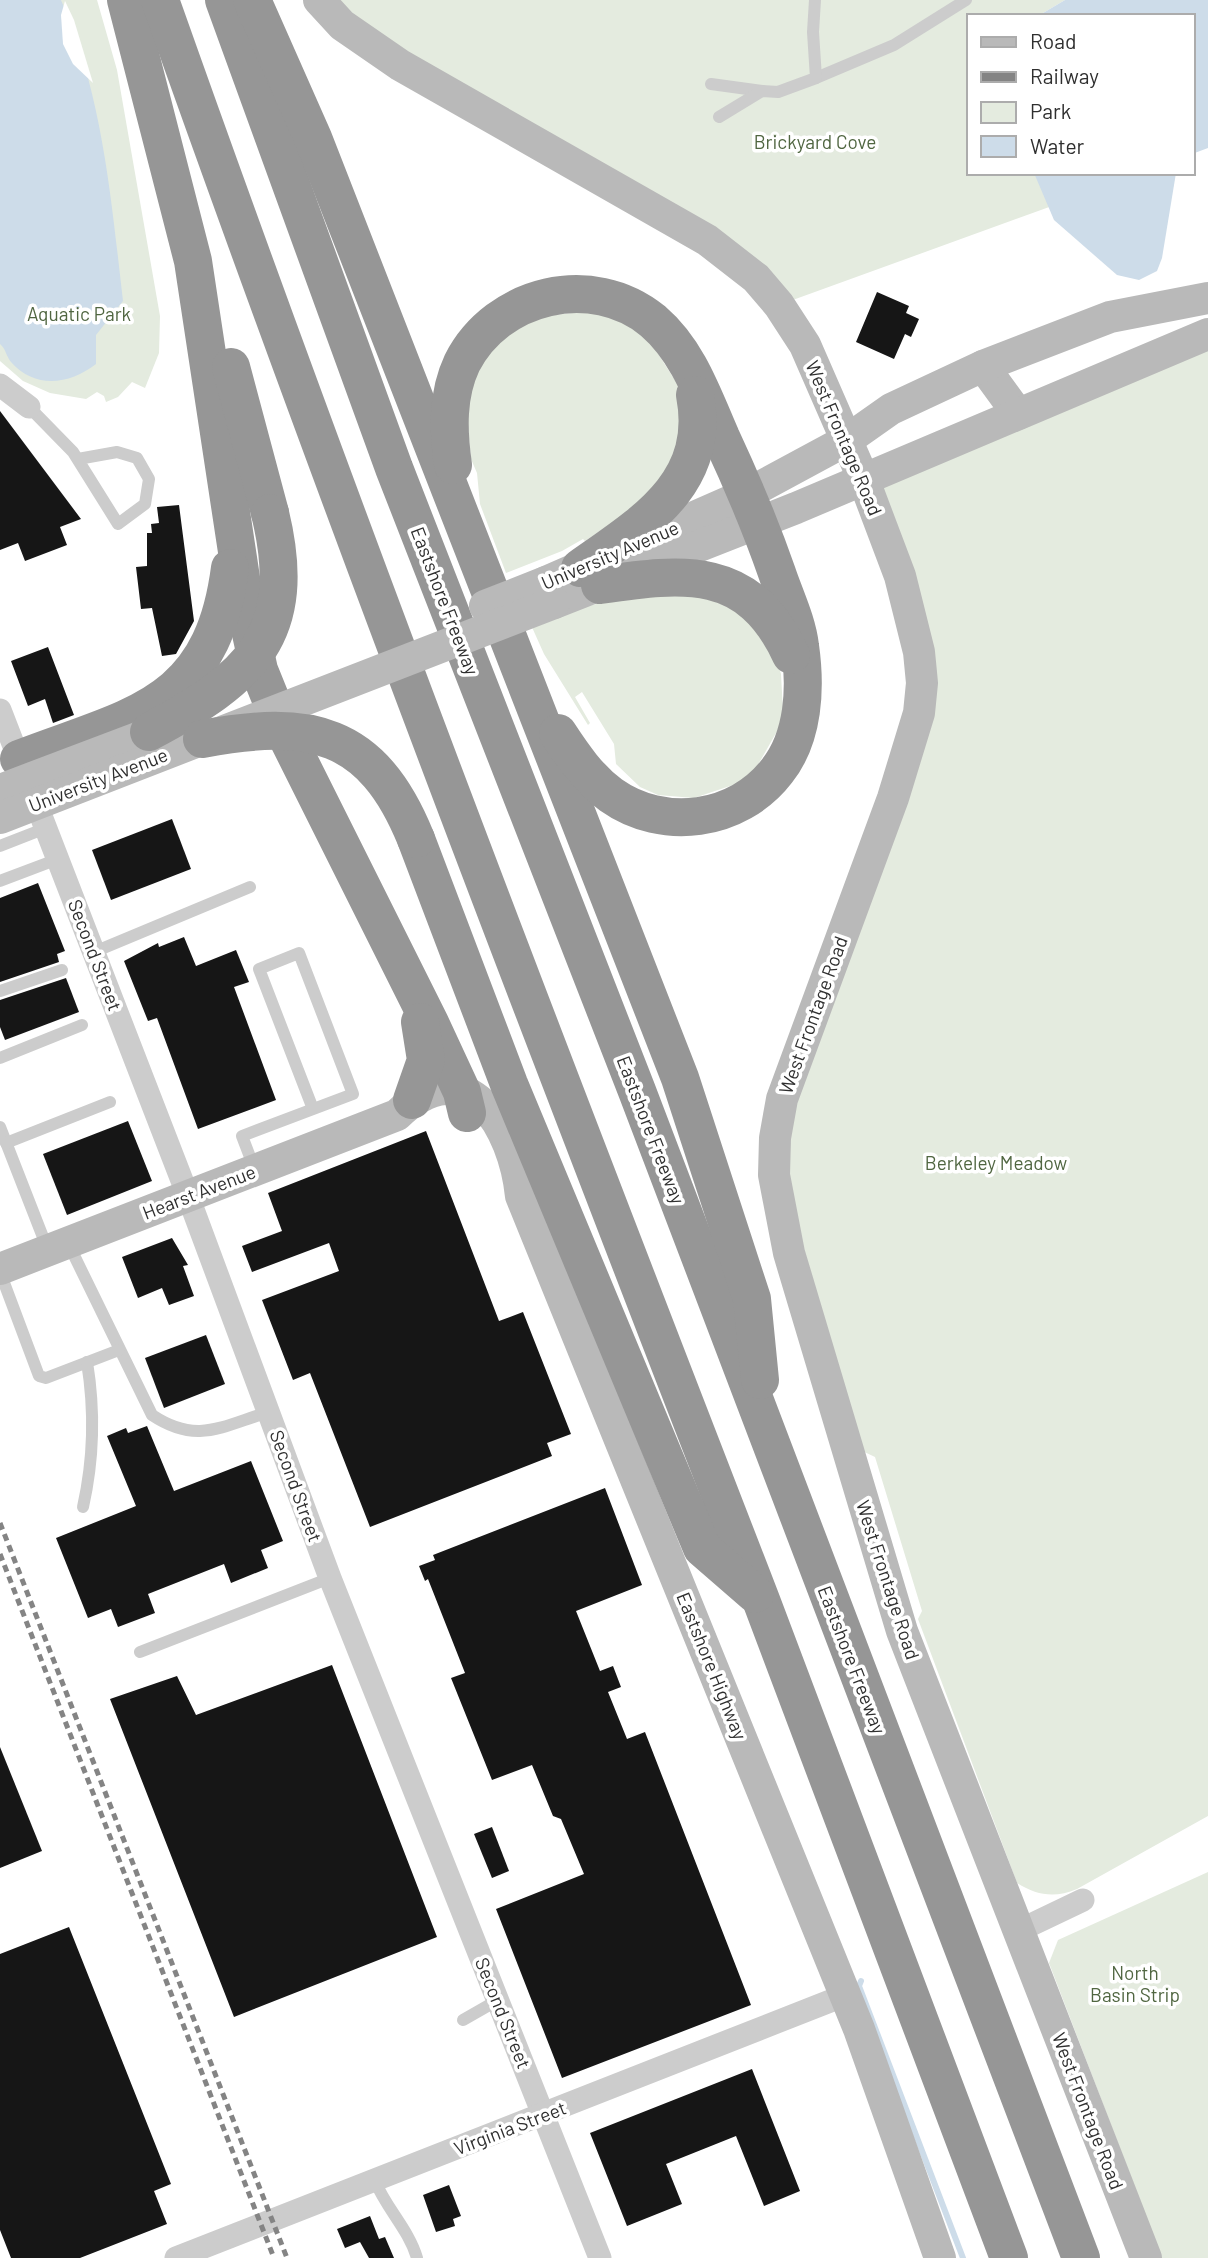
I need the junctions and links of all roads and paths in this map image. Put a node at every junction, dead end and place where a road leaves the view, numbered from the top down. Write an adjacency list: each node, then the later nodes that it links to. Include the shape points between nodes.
1 (126, 0): 12 (highway)
2 (160, 0): 61 (highway, via 582,1143)
3 (224, 0): 58 (highway, Eastshore Freeway, via 394,468)
4 (252, 0): 25 (highway, via 313,138)
5 (319, 0): 20 (street, West Frontage Road, via 342,25 400,65 688,229 741,265 769,292 796,330)
6 (816, 0): 8 (lane)
7 (966, 0): 8 (lane, via 894,45)
8 (816, 78): 10 (lane, via 778,92)
9 (711, 84): 10 (lane)
10 (762, 91): 11 (lane)
11 (719, 117)
12 (171, 167): 23 (highway, via 193,261); 30 (highway, bridge, via 219,321 270,513 278,554 278,589 272,624 248,664 222,688)
13 (1208, 298): 16 (street, University Avenue, via 1110,317)
14 (1208, 334): 19 (street, University Avenue)
15 (675, 345): 24 (highway, via 697,382); 25 (highway, via 634,309 611,299 574,294 524,304 479,337 456,379 449,414 453,464); 26 (highway, via 697,406 696,443 689,465 661,507)
16 (984, 366): 19 (street); 20 (street, University Avenue, via 891,410)
17 (0, 385): 18 (street)
18 (29, 407): 21 (lane)
19 (1018, 414): 22 (street, University Avenue)
20 (847, 440): 22 (street, West Frontage Road); 24 (street, University Avenue)
21 (78, 459): 21 (lane, via 117,452 137,458 149,479 145,504 118,524)
22 (863, 478): 24 (street, University Avenue); 64 (street, West Frontage Road, via 910,607 919,652 921,698 908,754 782,1099 774,1146 776,1195 789,1253 902,1631)
23 (230, 493): 32 (highway, via 233,539 228,584 218,626 199,666 143,710); 40 (highway, via 246,611 266,690)
24 (754, 508): 26 (street, University Avenue); 28 (highway, via 797,630)
25 (472, 545): 27 (highway)
26 (570, 585): 28 (highway, via 684,576 731,589 756,605 774,625 792,657); 30 (street, University Avenue, bridge); 31 (street, University Avenue, bridge)
27 (508, 638): 28 (highway, via 555,727 585,770 611,795 656,815 709,814 737,805 763,787 795,740); 58 (highway, via 706,1153 752,1299)
28 (801, 694)
29 (0, 710): 32 (street, Second Street)
30 (149, 732): 32 (street, University Avenue, bridge)
31 (202, 739): 33 (street, University Avenue, bridge); 61 (highway, bridge, via 290,730 314,733 360,756 387,785 416,839 514,1096 702,1548)
32 (10, 771): 34 (street, Second Street)
33 (0, 818)
34 (46, 828): 35 (lane); 36 (street, Second Street)
35 (0, 846)
36 (58, 859): 37 (lane); 39 (street, Second Street)
37 (0, 881)
38 (250, 887): 39 (lane)
39 (94, 952): 52 (street, Second Street)
40 (395, 958): 46 (highway); 47 (highway, via 426,1045 425,1069)
41 (62, 971): 42 (lane)
42 (0, 991)
43 (82, 1025): 44 (lane)
44 (0, 1058)
45 (110, 1102): 50 (lane)
46 (464, 1102): 47 (street, Hearst Avenue, via 444,1090); 65 (street, Eastshore Highway, via 477,1098 495,1115 519,1177 521,1196)
47 (405, 1107): 51 (street, Hearst Avenue)
48 (313, 1109): 48 (lane, via 353,1094 299,953 259,968); 51 (lane, via 242,1136)
49 (0, 1127): 50 (lane)
50 (6, 1143): 53 (lane)
51 (256, 1170): 52 (street, Hearst Avenue)
52 (188, 1196): 53 (street, Hearst Avenue); 57 (street, Second Street)
53 (58, 1247): 54 (street, Hearst Avenue); 55 (lane)
54 (0, 1270): 56 (lane, via 39,1376 46,1378)
55 (119, 1350): 56 (lane); 57 (lane, via 152,1415 165,1423 200,1434)
56 (87, 1362): 59 (lane, via 94,1402 91,1472)
57 (269, 1412): 60 (street, Second Street)
58 (765, 1430): 75 (highway, Eastshore Freeway)
59 (83, 1507)
60 (330, 1578): 62 (lane); 66 (street, Second Street)
61 (760, 1598): 74 (highway)
62 (140, 1652)
63 (1083, 1900): 64 (street)
64 (1018, 1931): 76 (street, West Frontage Road)
65 (843, 1996): 68 (street, Virginia Street); 73 (street, Eastshore Highway, via 859,2029)
66 (498, 2000): 67 (lane); 68 (street, Second Street)
67 (463, 2020)
68 (543, 2115): 69 (street, Virginia Street); 72 (street, Second Street)
69 (375, 2181): 70 (street, Virginia Street); 71 (lane, via 414,2245)
70 (176, 2258)
71 (417, 2258)
72 (600, 2258)
73 (940, 2258)
74 (1009, 2258)
75 (1081, 2258)
76 (1146, 2258)

